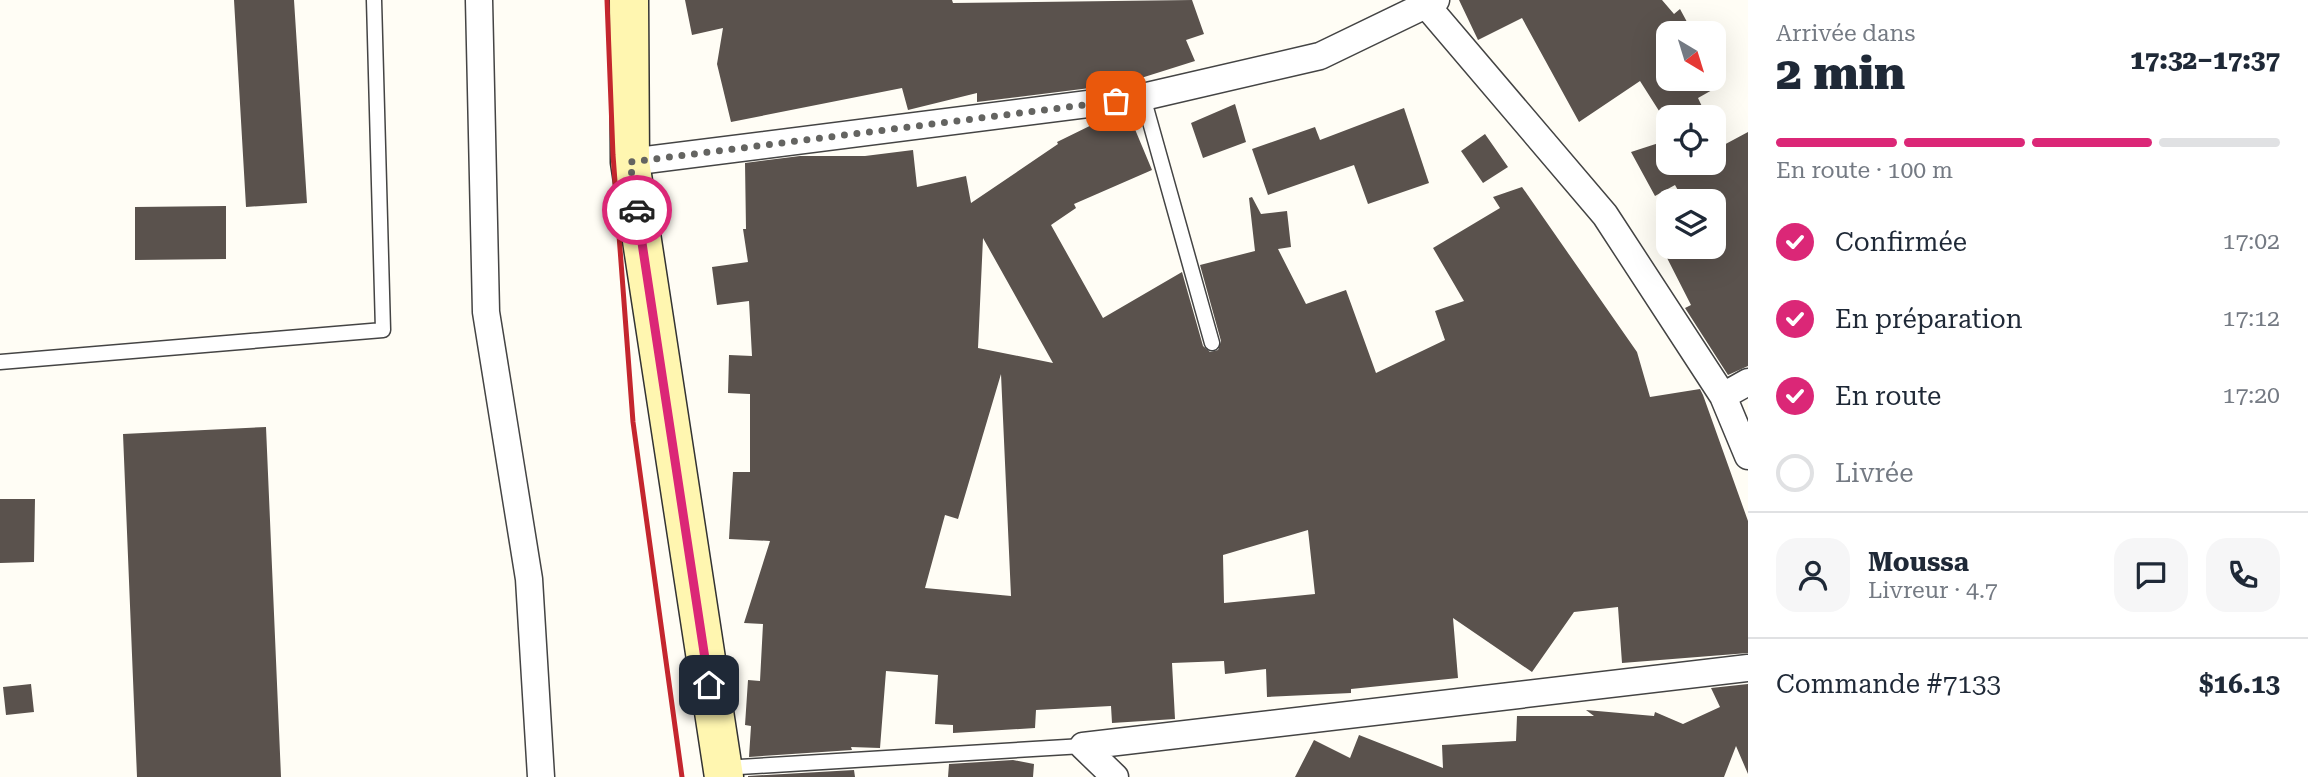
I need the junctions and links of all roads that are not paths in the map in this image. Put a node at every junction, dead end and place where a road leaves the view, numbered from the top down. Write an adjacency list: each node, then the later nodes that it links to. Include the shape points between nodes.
1 (374, 0): 8 (lane, via 383,330)
2 (479, 0): 15 (street, via 486,312 529,579)
3 (629, 0): 6 (street)
4 (1427, 2): 5 (street, via 1320,56); 10 (street, via 1605,215)
5 (1143, 97): 6 (street); 7 (lane)
6 (630, 162): 14 (street)
7 (1212, 343)
8 (0, 362)
9 (1748, 382): 10 (street)
10 (1723, 396): 11 (street)
11 (1748, 456)
12 (1748, 668): 13 (street)
13 (1083, 746): 14 (lane); 16 (street)
14 (723, 772)
15 (541, 777)
16 (1115, 777)

